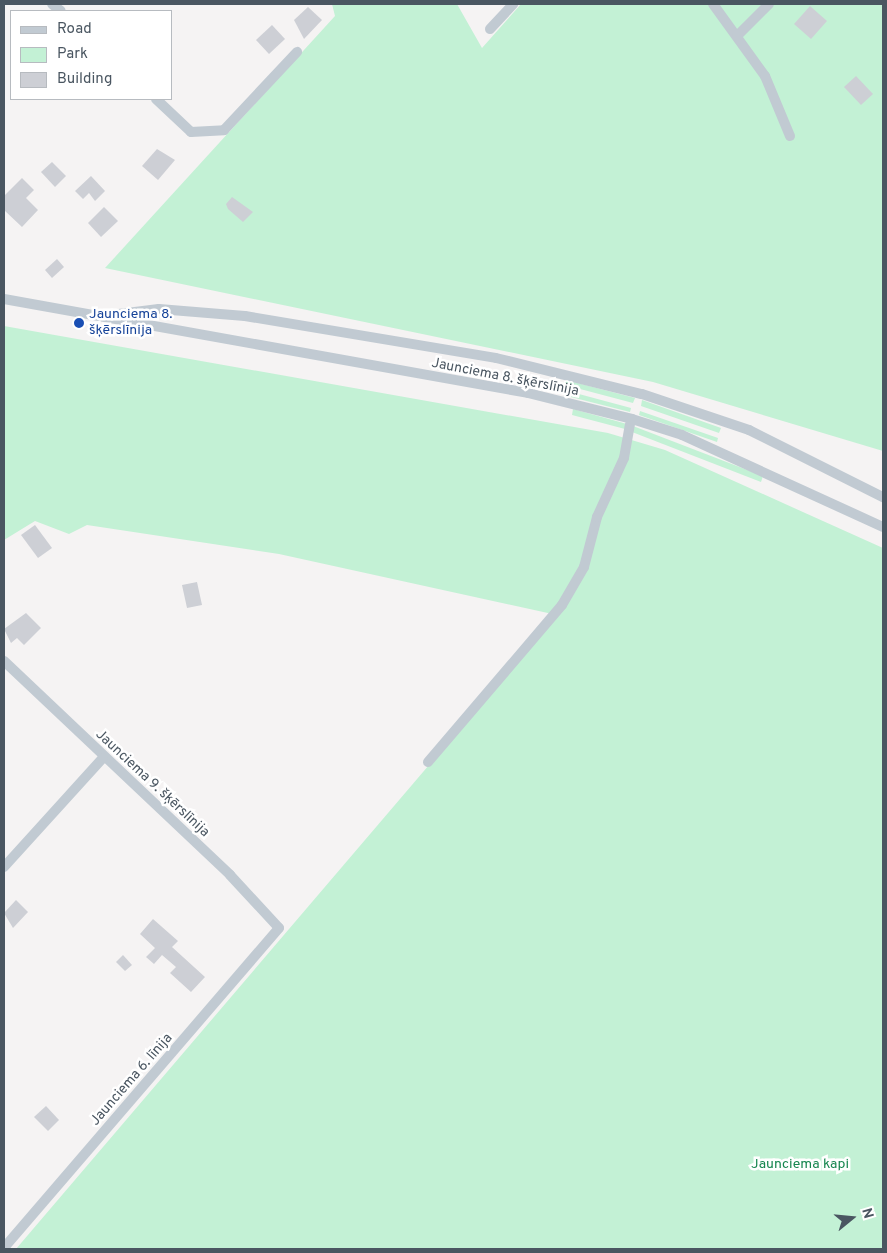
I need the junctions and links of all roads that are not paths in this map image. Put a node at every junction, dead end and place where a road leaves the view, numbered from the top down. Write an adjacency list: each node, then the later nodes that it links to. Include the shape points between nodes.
1 (513, 4): 4 (street)
2 (713, 4): 5 (street)
3 (769, 4): 5 (street)
4 (490, 29)
5 (737, 36): 8 (street, via 765,76)
6 (298, 52): 7 (street, via 224,130 191,132)
7 (157, 100)
8 (790, 136)
9 (4, 299): 10 (street, Jaunciema 8. šķērslīnija)
10 (102, 316): 12 (street, Jaunciema 8. šķērslīnija, via 158,308 245,316 496,358 642,394 749,430); 13 (street, Jaunciema 8. šķērslīnija, via 528,394 632,419 682,435)
11 (630, 425): 16 (street, via 624,458 597,517 584,567 562,605)
12 (883, 497)
13 (883, 527)
14 (4, 661): 15 (street, Jaunciema 9. šķērslīnija)
15 (103, 758): 17 (street); 18 (street, Jaunciema 9. šķērslīnija, via 230,875)
16 (428, 762)
17 (4, 867)
18 (279, 928): 19 (street, Jaunciema 6. līnija)
19 (4, 1248)

